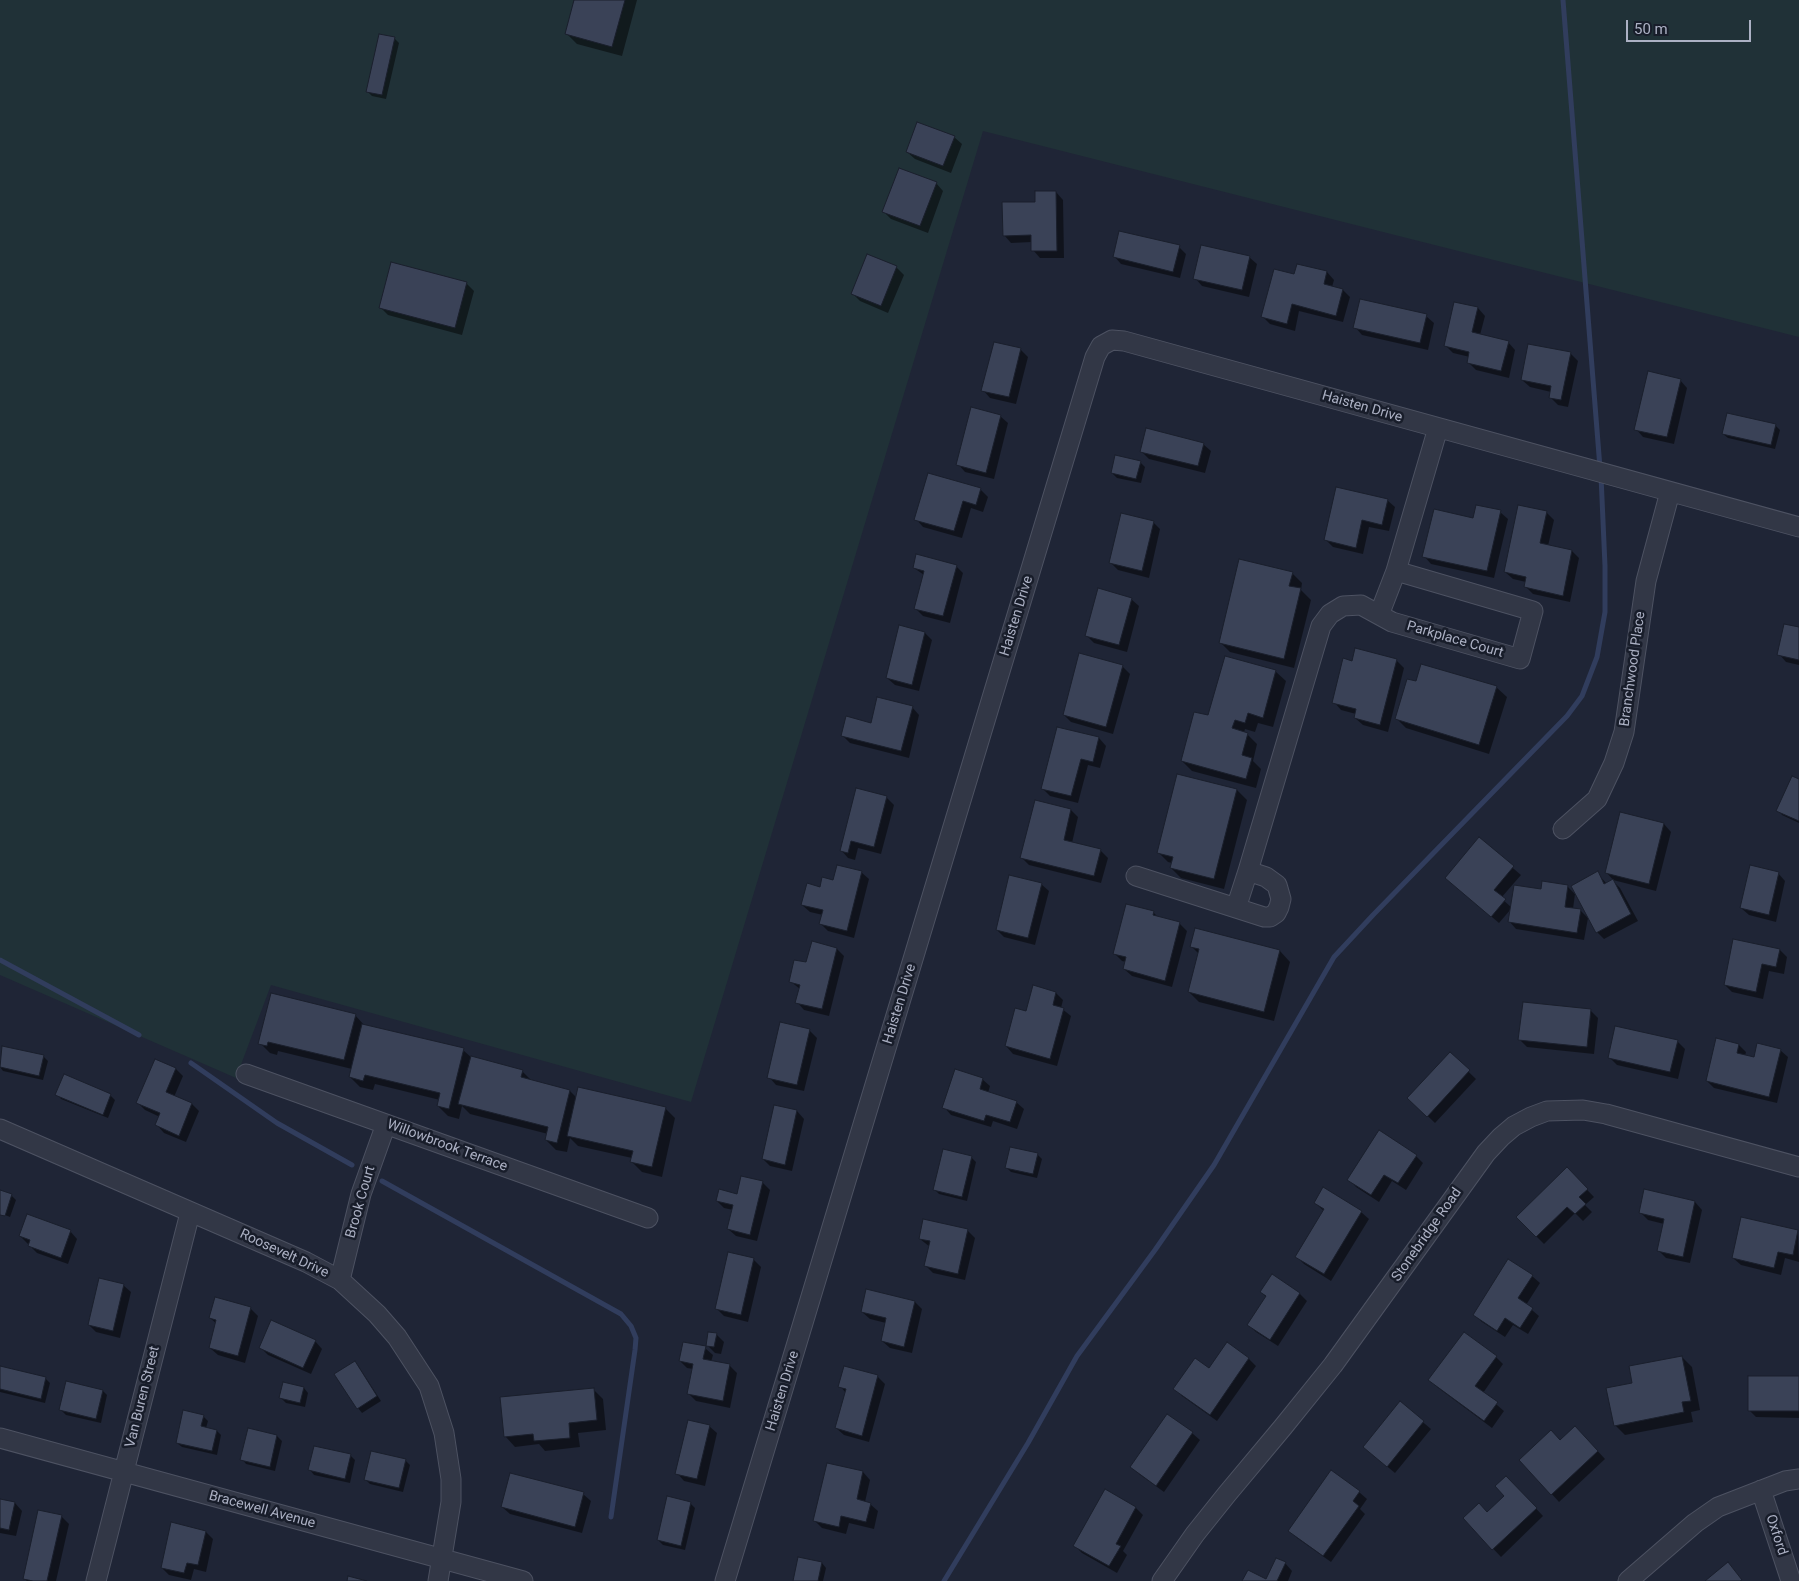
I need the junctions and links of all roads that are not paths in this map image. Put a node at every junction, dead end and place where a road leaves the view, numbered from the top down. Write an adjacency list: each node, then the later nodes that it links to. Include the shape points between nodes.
1 (1438, 428): 2 (street, Haisten Drive); 4 (street); 25 (street, Haisten Drive, via 1118,340 1106,342 1097,351)
2 (1670, 492): 3 (street, Haisten Drive); 6 (street, Branchwood Place, via 1646,581 1624,732 1597,799)
3 (1799, 527)
4 (1396, 571): 5 (street); 5 (street, Parkplace Court, via 1533,611 1520,659 1392,622)
5 (1379, 615): 7 (street, Parkplace Court, via 1361,605 1343,606 1330,614 1321,626)
6 (1563, 829)
7 (1248, 871): 9 (street, Parkplace Court); 9 (street, via 1277,885 1279,907 1270,917)
8 (1136, 876): 9 (street)
9 (1236, 908)
10 (246, 1074): 11 (street, Willowbrook Terrace)
11 (386, 1124): 15 (street, Willowbrook Terrace); 16 (street, Brook Court, via 361,1194)
12 (0, 1129): 14 (street, Roosevelt Drive)
13 (1798, 1164): 26 (street, Stonebridge Road, via 1583,1110 1548,1111 1514,1126 1486,1153 1333,1365 1226,1494)
14 (190, 1213): 16 (street, Roosevelt Drive, via 306,1262); 18 (street, Van Buren Street)
15 (648, 1218)
16 (340, 1280): 21 (street, Roosevelt Drive, via 397,1337 428,1386 444,1433 451,1479 451,1502)
17 (0, 1438): 18 (street, Bracewell Avenue)
18 (124, 1472): 21 (street, Bracewell Avenue); 22 (street, Van Buren Street)
19 (1799, 1479): 20 (street)
20 (1761, 1490): 27 (street, via 1703,1518); 28 (street, Oxford)
21 (441, 1558): 23 (street, Roosevelt Drive); 24 (street, Bracewell Avenue)
22 (96, 1581)
23 (438, 1581)
24 (523, 1581)
25 (725, 1581)
26 (1162, 1581)
27 (1628, 1581)
28 (1791, 1581)

